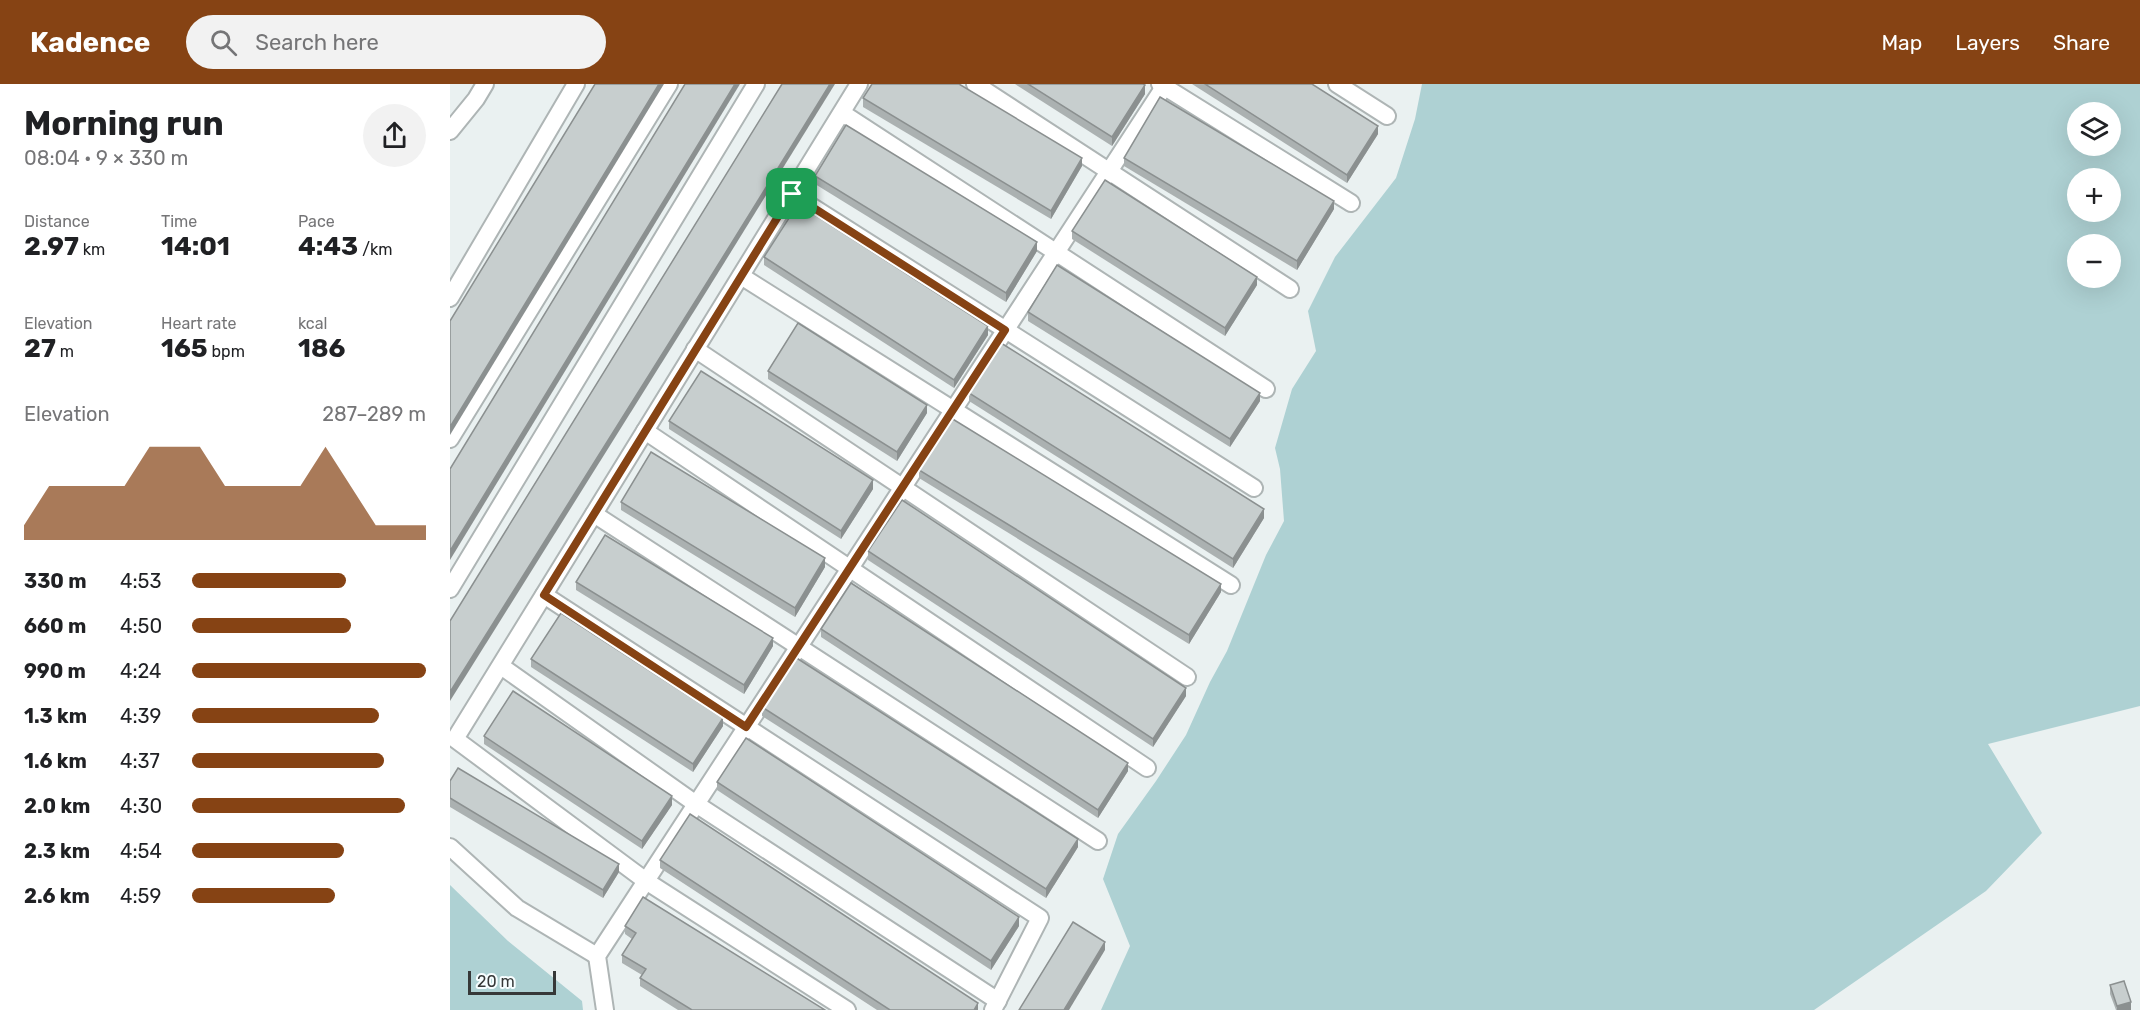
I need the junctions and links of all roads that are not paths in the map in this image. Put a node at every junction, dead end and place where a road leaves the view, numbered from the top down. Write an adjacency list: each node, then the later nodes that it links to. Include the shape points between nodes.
1 (485, 84): 11 (lane)
2 (576, 84): 18 (lane)
3 (669, 84): 24 (lane)
4 (756, 84): 30 (lane)
5 (859, 84): 9 (lane)
6 (975, 84): 12 (lane)
7 (1336, 84): 10 (lane)
8 (1163, 85): 12 (lane); 14 (lane)
9 (842, 113): 13 (lane); 15 (lane)
10 (1387, 116)
11 (450, 131)
12 (1109, 171): 15 (lane); 17 (lane)
13 (792, 194): 16 (lane); 19 (lane)
14 (1351, 203)
15 (1056, 252): 19 (lane); 21 (lane)
16 (741, 276): 20 (lane); 22 (lane)
17 (1290, 289)
18 (450, 298)
19 (1005, 330): 22 (lane); 26 (lane)
20 (695, 349): 23 (lane); 25 (lane)
21 (1266, 389)
22 (953, 409): 25 (lane); 29 (lane)
23 (645, 432): 27 (lane); 28 (lane)
24 (450, 439)
25 (902, 488): 28 (lane); 34 (lane)
26 (1254, 488)
27 (594, 513): 31 (lane); 32 (lane)
28 (850, 569): 32 (lane); 36 (lane)
29 (1231, 585)
30 (450, 589)
31 (544, 595): 33 (lane); 35 (lane)
32 (799, 647): 35 (lane); 38 (lane)
33 (501, 666): 37 (lane); 40 (lane, via 455,739)
34 (1187, 678)
35 (746, 727): 37 (lane); 42 (lane, via 1040,918)
36 (1147, 768)
37 (696, 804): 40 (lane); 42 (lane)
38 (1098, 841)
39 (450, 847): 41 (lane, via 517,908)
40 (646, 881): 41 (lane); 44 (lane)
41 (597, 956): 43 (lane)
42 (995, 1006)
43 (605, 1010)
44 (847, 1010)

